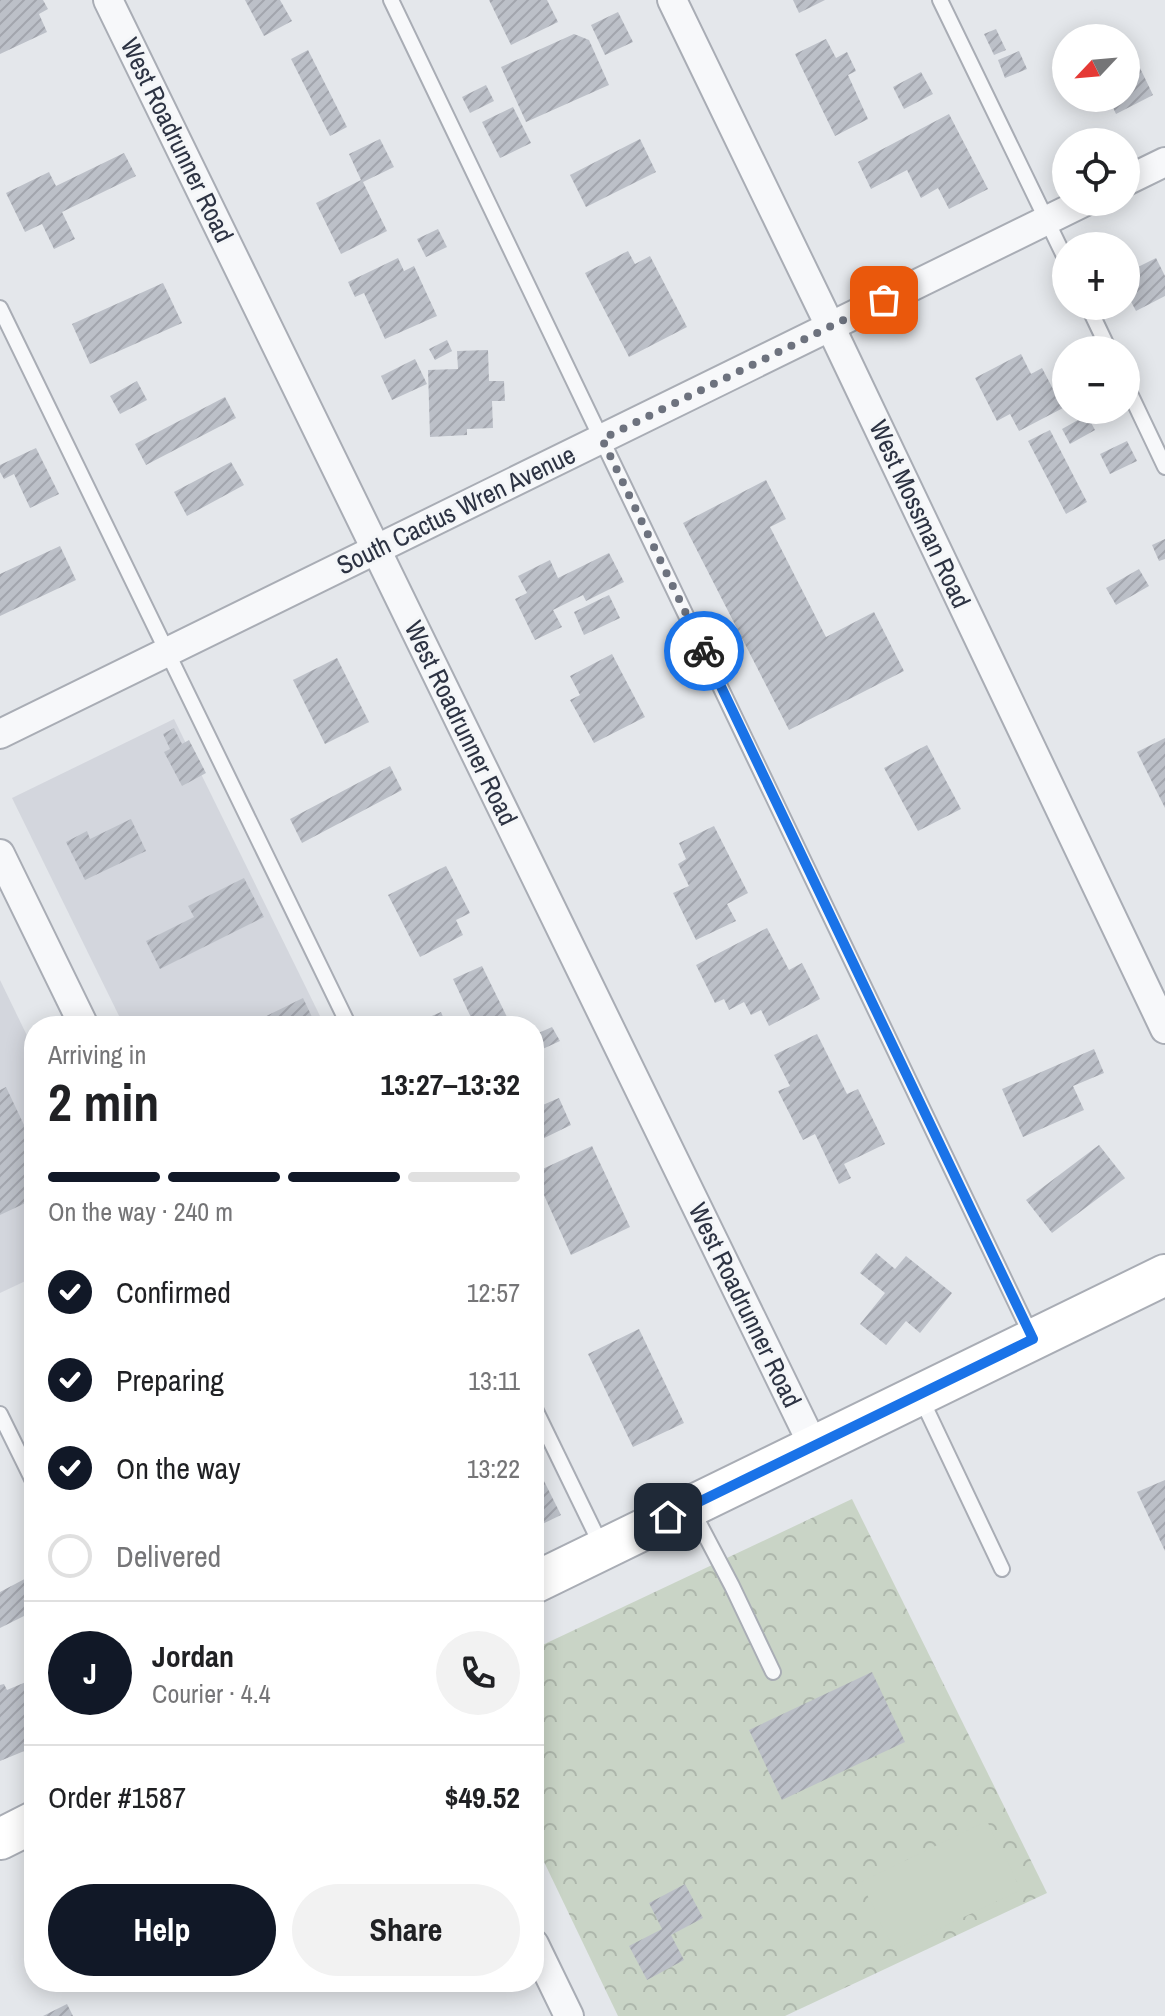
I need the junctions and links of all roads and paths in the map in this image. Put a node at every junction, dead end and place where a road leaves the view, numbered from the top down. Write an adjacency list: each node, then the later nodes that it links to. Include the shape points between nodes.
1 (108, 0): 15 (street, West Roadrunner Road)
2 (391, 0): 13 (lane)
3 (672, 0): 11 (street, West Mossman Road)
4 (940, 0): 8 (lane)
5 (1165, 162): 6 (street)
6 (1140, 174)
7 (1055, 216): 8 (street, South Cactus Wren Avenue)
8 (1047, 220): 9 (lane); 11 (street, South Cactus Wren Avenue)
9 (1053, 232)
10 (0, 308): 16 (lane)
11 (830, 326): 13 (street, South Cactus Wren Avenue); 21 (street, West Mossman Road)
12 (1140, 414): 14 (lane)
13 (602, 439): 15 (street, South Cactus Wren Avenue); 23 (lane)
14 (1165, 467)
15 (376, 549): 16 (street, South Cactus Wren Avenue); 27 (street, West Roadrunner Road)
16 (167, 652): 17 (street, South Cactus Wren Avenue); 20 (lane)
17 (0, 734)
18 (0, 854): 19 (street)
19 (79, 1016)
20 (344, 1016)
21 (1165, 1029)
22 (1165, 1275): 23 (main road)
23 (1033, 1339): 24 (main road)
24 (919, 1395): 27 (main road); 31 (lane)
25 (0, 1414): 28 (lane)
26 (544, 1428): 30 (lane)
27 (813, 1445): 29 (main road)
28 (24, 1463)
29 (690, 1506): 30 (main road); 33 (lane)
30 (603, 1549): 32 (main road)
31 (1002, 1569)
32 (544, 1578)
33 (773, 1672)
34 (24, 1827): 35 (main road)
35 (0, 1839)
36 (544, 1965): 37 (street)
37 (569, 2016)

